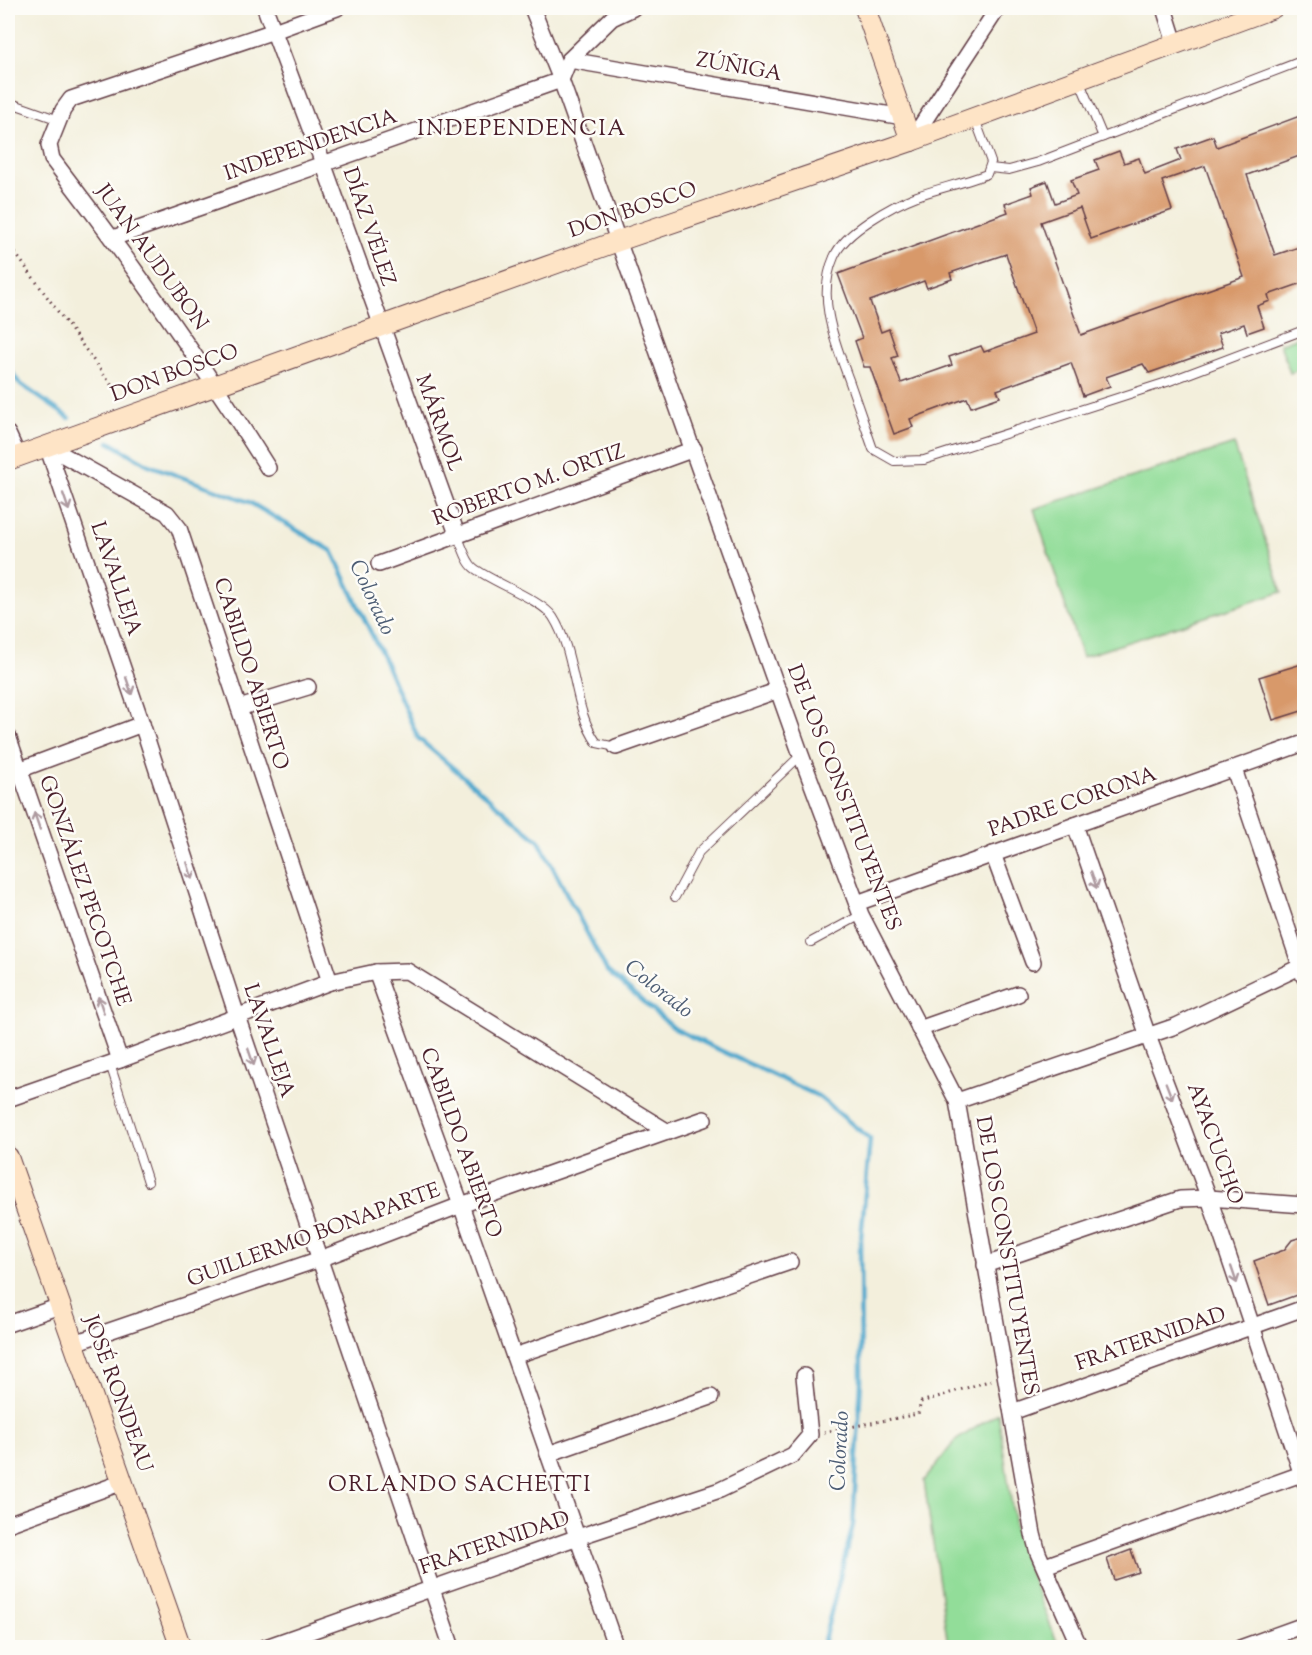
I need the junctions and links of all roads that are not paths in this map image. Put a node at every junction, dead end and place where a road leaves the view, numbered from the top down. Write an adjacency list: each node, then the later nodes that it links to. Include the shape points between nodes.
1 (265, 8): 9 (street, DÍAZ VÉLEZ)
2 (338, 8): 9 (street)
3 (532, 8): 14 (street, DE LOS CONSTITUYENTES)
4 (865, 8): 16 (main road)
5 (998, 8): 20 (street)
6 (1164, 8): 10 (street)
7 (1274, 8): 10 (main road, DON BOSCO)
8 (626, 9): 11 (street)
9 (274, 31): 18 (street, JUAN AUDUBON, via 71,99); 21 (street, DÍAZ VÉLEZ)
10 (1175, 43): 13 (main road, DON BOSCO)
11 (569, 60): 14 (street); 16 (street, ZÚÑIGA)
12 (1305, 60): 19 (lane)
13 (1078, 78): 17 (main road, DON BOSCO); 19 (lane)
14 (561, 80): 21 (street, INDEPENDENCIA); 24 (street, DE LOS CONSTITUYENTES)
15 (8, 102): 18 (lane)
16 (903, 117): 20 (main road)
17 (974, 117): 20 (main road, DON BOSCO); 22 (lane)
18 (58, 120): 23 (street, JUAN AUDUBON, via 49,145 52,159)
19 (1103, 137): 22 (lane, via 1009,170)
20 (911, 141): 24 (main road, DON BOSCO)
21 (323, 163): 23 (street, INDEPENDENCIA); 25 (street, DÍAZ VÉLEZ)
22 (990, 168): 26 (lane, via 987,174 917,196 883,213 858,229 834,255 827,283 832,334 873,449 894,461 924,460 946,453 1167,382)
23 (113, 238): 27 (street, JUAN AUDUBON)
24 (618, 241): 25 (main road, DON BOSCO); 30 (street, DE LOS CONSTITUYENTES)
25 (381, 326): 27 (main road, DON BOSCO); 33 (street, MÁRMOL)
26 (1305, 330)
27 (216, 385): 29 (main road, DON BOSCO); 32 (street, JUAN AUDUBON)
28 (8, 434): 31 (street)
29 (47, 446): 31 (main road, DON BOSCO); 37 (street, CABILDO ABIERTO, via 167,513 179,528); 38 (street, LAVALLEJA, one-way to 38)
30 (694, 449): 33 (street, ROBERTO M. ORTIZ); 36 (street, DE LOS CONSTITUYENTES)
31 (13, 458)
32 (268, 468)
33 (457, 534): 34 (street, ROBERTO M. ORTIZ); 41 (lane, via 472,567 551,614 573,671 587,729 597,743)
34 (379, 564)
35 (308, 687): 37 (street)
36 (779, 690): 41 (street); 42 (street, DE LOS CONSTITUYENTES)
37 (239, 708): 53 (street, CABILDO ABIERTO)
38 (142, 724): 44 (street); 55 (street, LAVALLEJA, one-way to 55)
39 (8, 736): 44 (street, GONZÁLEZ PECOTCHE)
40 (1305, 743): 43 (street, PADRE CORONA)
41 (616, 747)
42 (801, 755): 47 (lane, via 699,852); 48 (street, DE LOS CONSTITUYENTES)
43 (1234, 769): 45 (street, PADRE CORONA); 51 (street)
44 (19, 770): 58 (street, GONZÁLEZ PECOTCHE, one-way to 44)
45 (1075, 825): 46 (street, PADRE CORONA); 57 (street, AYACUCHO, one-way to 57)
46 (993, 854): 48 (street, PADRE CORONA); 50 (street)
47 (675, 897)
48 (859, 909): 49 (lane); 56 (street, DE LOS CONSTITUYENTES)
49 (811, 942)
50 (1033, 962)
51 (1303, 970): 57 (street)
52 (375, 972): 53 (street); 62 (street, via 407,971); 66 (street, CABILDO ABIERTO)
53 (330, 982): 55 (street)
54 (1018, 994): 56 (street)
55 (237, 1017): 58 (street); 68 (street, LAVALLEJA, one-way to 68)
56 (919, 1029): 60 (street, DE LOS CONSTITUYENTES)
57 (1148, 1036): 60 (street); 65 (street, AYACUCHO, one-way to 65)
58 (115, 1062): 59 (street); 64 (lane)
59 (8, 1100)
60 (957, 1101): 70 (street, DE LOS CONSTITUYENTES)
61 (704, 1119): 62 (street, GUILLERMO BONAPARTE)
62 (668, 1132): 66 (street, GUILLERMO BONAPARTE)
63 (8, 1157): 71 (main road, JOSÉ RONDEAU)
64 (148, 1182)
65 (1209, 1198): 67 (street); 70 (street, via 1180,1199); 74 (street, AYACUCHO, one-way to 74)
66 (461, 1205): 68 (street, GUILLERMO BONAPARTE); 76 (street, CABILDO ABIERTO)
67 (1305, 1205)
68 (320, 1259): 75 (street, GUILLERMO BONAPARTE); 86 (street, LAVALLEJA)
69 (790, 1262): 76 (street)
70 (985, 1265): 79 (street, DE LOS CONSTITUYENTES)
71 (60, 1306): 73 (street); 75 (main road, JOSÉ RONDEAU)
72 (1305, 1308): 74 (street, FRATERNIDAD)
73 (8, 1324)
74 (1252, 1327): 79 (street, FRATERNIDAD); 81 (street, AYACUCHO)
75 (74, 1343): 82 (main road, JOSÉ RONDEAU)
76 (514, 1356): 80 (street, CABILDO ABIERTO)
77 (804, 1376): 84 (street, FRATERNIDAD, via 810,1435 793,1455 720,1490)
78 (711, 1397): 80 (street)
79 (1012, 1412): 85 (street, DE LOS CONSTITUYENTES, via 1033,1534)
80 (548, 1454): 84 (street, CABILDO ABIERTO)
81 (1304, 1476): 85 (street)
82 (123, 1482): 83 (street); 88 (main road, JOSÉ RONDEAU)
83 (8, 1524)
84 (578, 1537): 86 (street, FRATERNIDAD); 91 (street, CABILDO ABIERTO)
85 (1045, 1566): 92 (street, DE LOS CONSTITUYENTES)
86 (432, 1588): 89 (street, FRATERNIDAD); 90 (street, LAVALLEJA)
87 (1305, 1625): 93 (street)
88 (181, 1647)
89 (263, 1647)
90 (452, 1647)
91 (616, 1647)
92 (1080, 1647)
93 (1240, 1647)

